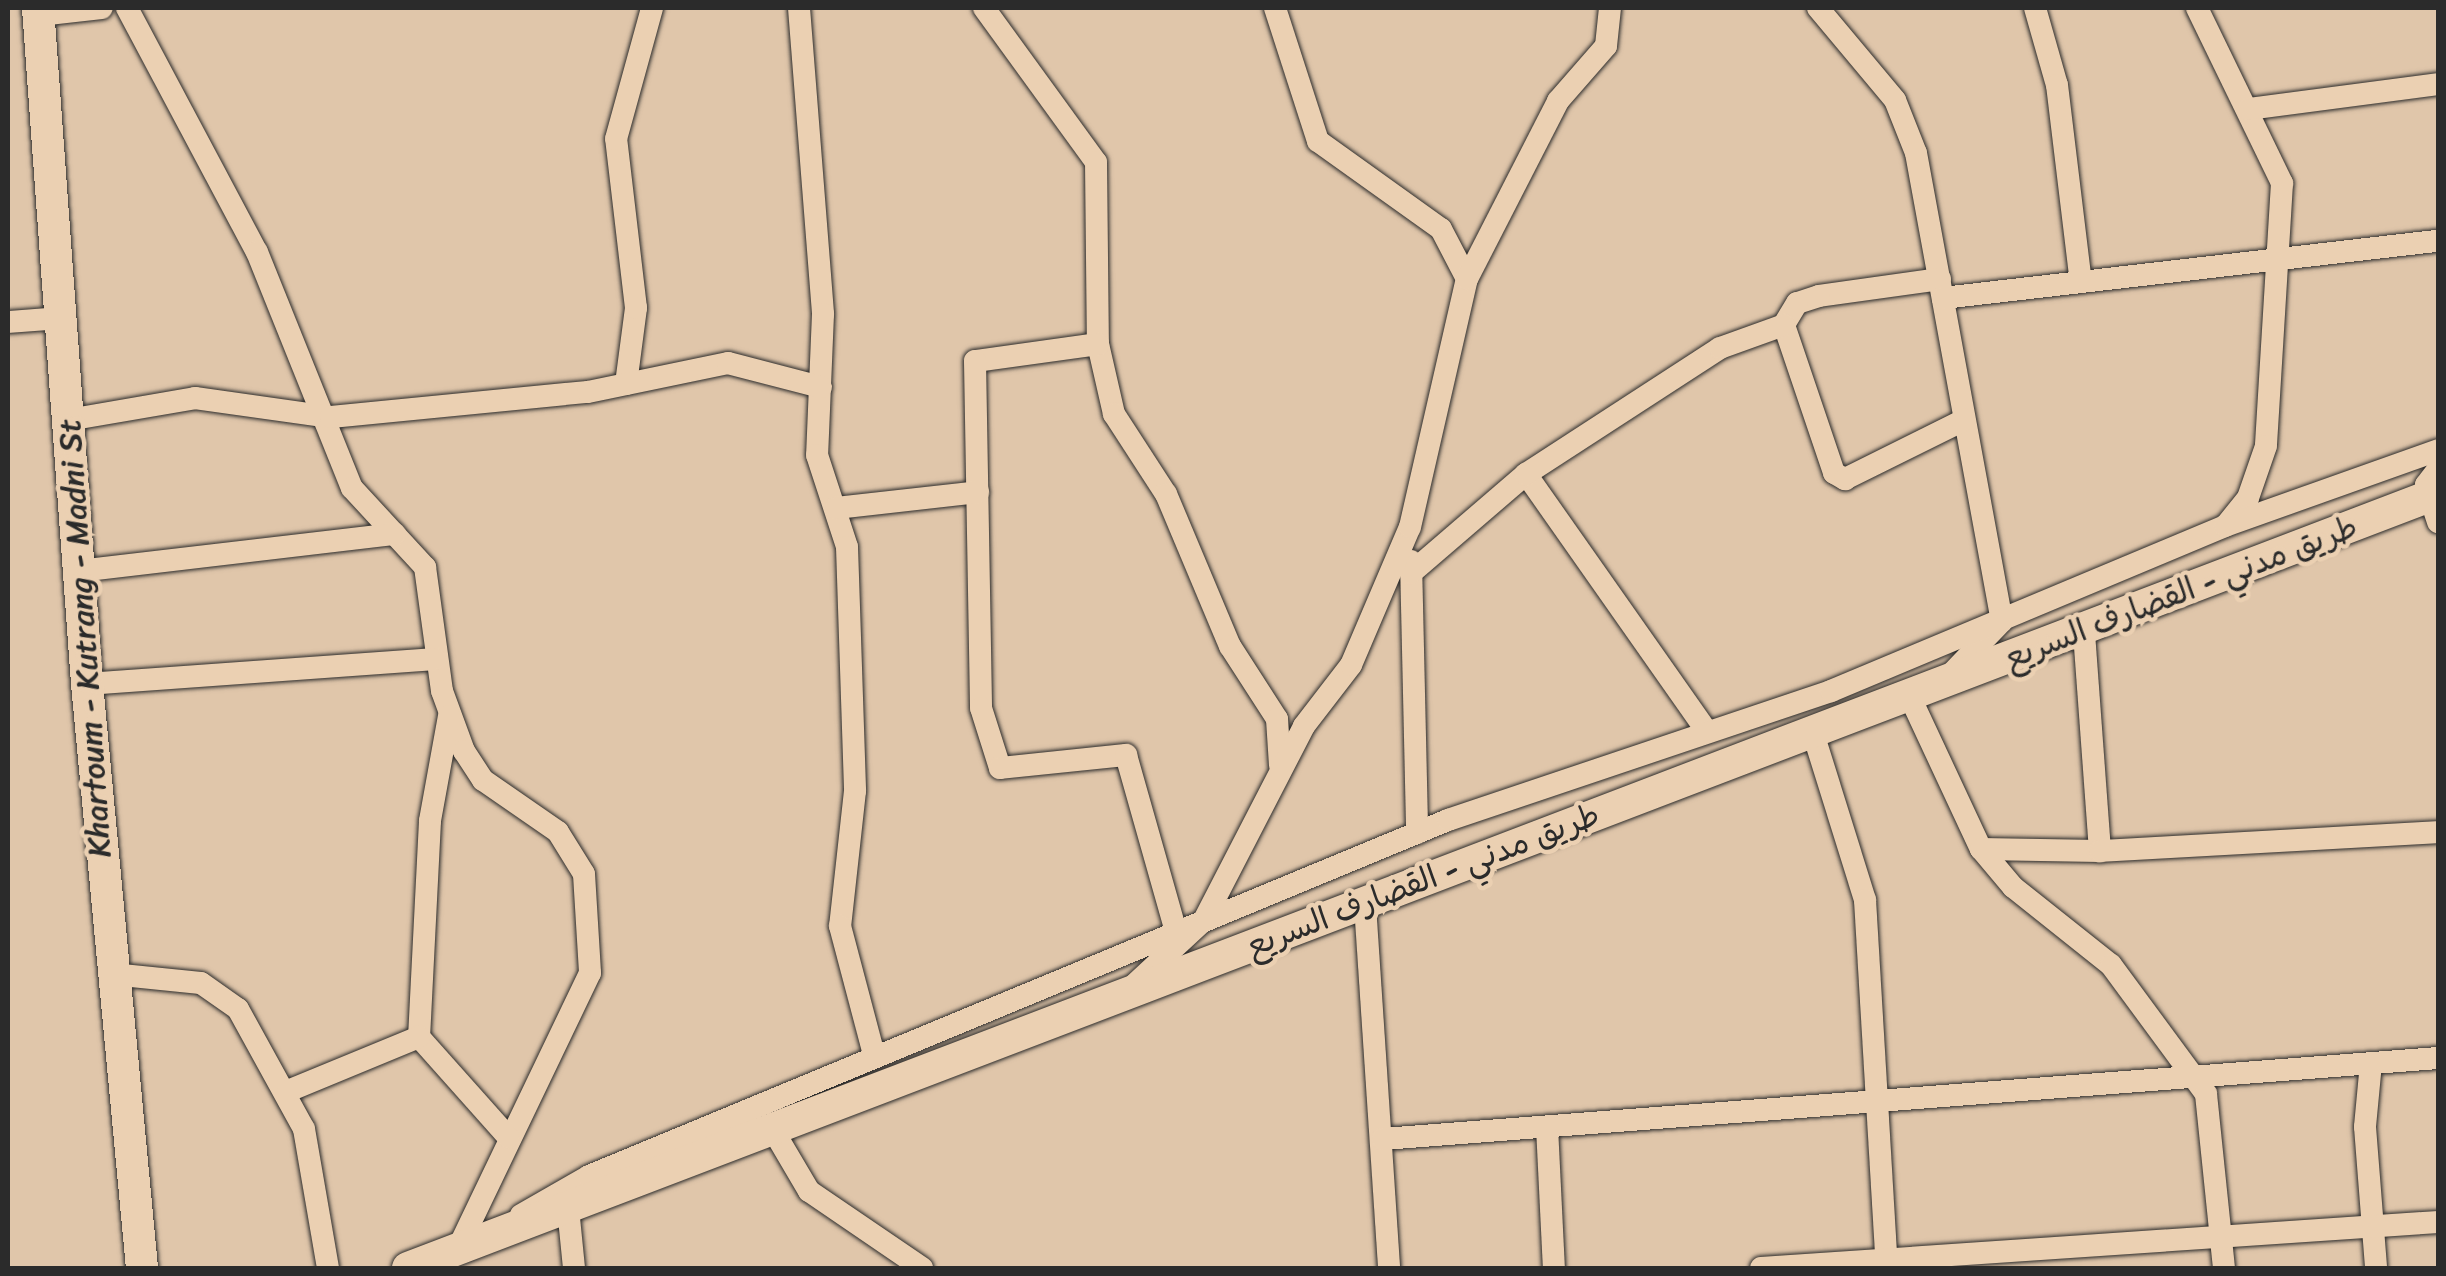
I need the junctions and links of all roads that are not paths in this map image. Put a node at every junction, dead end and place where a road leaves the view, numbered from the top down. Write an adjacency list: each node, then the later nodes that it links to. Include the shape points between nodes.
1 (102, 8): 11 (street)
2 (127, 8): 25 (street, via 257,252)
3 (652, 8): 23 (street, via 616,139 636,308)
4 (800, 8): 24 (street)
5 (984, 8): 22 (street, via 1096,162)
6 (1274, 8): 17 (street, via 1318,141 1441,229)
7 (1610, 8): 17 (street, via 1606,46 1558,101)
8 (1818, 8): 18 (street, via 1910,131)
9 (2034, 8): 16 (street, via 2057,85)
10 (2197, 8): 13 (street)
11 (38, 11): 19 (highway, Khartoum - Kutrang - Madni St)
12 (2438, 84): 13 (street)
13 (2249, 109): 15 (street, via 2282,183)
14 (2438, 242): 15 (street)
15 (2279, 264): 16 (street); 33 (street, via 2266,446 2248,498)
16 (2080, 276): 18 (street)
17 (1467, 279): 34 (street)
18 (1941, 288): 21 (street, via 1819,296 1798,303); 27 (street)
19 (60, 318): 20 (street); 26 (highway, Khartoum - Kutrang - Madni St)
20 (8, 322)
21 (1784, 324): 27 (street, via 1834,472 1845,479); 29 (street, via 1720,348)
22 (1098, 344): 30 (street, via 976,362); 46 (street, via 1114,414 1166,494 1230,646 1278,719)
23 (626, 384): 24 (street, via 728,363); 25 (street)
24 (821, 387): 32 (street, via 817,455)
25 (331, 417): 26 (street, via 194,398); 35 (street, via 352,488)
26 (68, 420): 36 (highway, Khartoum - Kutrang - Madni St)
27 (1964, 420): 38 (street)
28 (2438, 450): 33 (street)
29 (1526, 474): 37 (street); 44 (street)
30 (978, 492): 32 (street); 53 (street, via 981,708 992,758 1013,771 1126,755)
31 (2436, 495): 39 (highway, طريق مدني - القضارف السريع)
32 (836, 508): 57 (street, via 847,547 855,792 840,926)
33 (2225, 526): 38 (street)
34 (1410, 528): 37 (street); 46 (street, via 1352,664)
35 (395, 534): 36 (street); 40 (street, via 426,568)
36 (79, 571): 41 (highway, Khartoum - Kutrang - Madni St)
37 (1411, 572): 47 (street)
38 (2002, 621): 42 (street); 44 (street, via 1831,691)
39 (2084, 633): 42 (highway, طريق مدني - القضارف السريع); 50 (street)
40 (435, 659): 41 (street); 43 (street)
41 (87, 684): 54 (highway, Khartoum - Kutrang - Madni St)
42 (1926, 691): 45 (highway, طريق مدني - القضارف السريع); 49 (street)
43 (449, 716): 56 (street, via 430,821); 65 (street, via 484,780 558,832 584,874 590,972)
44 (1705, 729): 47 (street)
45 (1813, 733): 51 (highway, طريق مدني - القضارف السريع); 62 (street, via 1864,900)
46 (1279, 774): 52 (street)
47 (1417, 832): 52 (street)
48 (2438, 832): 50 (street)
49 (1981, 848): 50 (street); 60 (street, via 2013,887 2111,964)
50 (2100, 852)
51 (1364, 904): 55 (highway, طريق مدني - القضارف السريع); 66 (street)
52 (1204, 920): 53 (street); 55 (street)
53 (1176, 932): 57 (street)
54 (112, 974): 61 (street, via 220,992); 74 (highway, Khartoum - Kutrang - Madni St)
55 (1122, 996): 64 (highway, طريق مدني - القضارف السريع)
56 (420, 1037): 61 (street); 65 (street)
57 (874, 1055): 71 (street, via 589,1176)
58 (2438, 1058): 59 (street)
59 (2370, 1063): 60 (street); 69 (street)
60 (2194, 1077): 62 (street); 70 (street, via 2210,1105)
61 (288, 1091): 75 (street, via 304,1129)
62 (1873, 1102): 63 (street); 73 (street)
63 (1547, 1127): 66 (street); 80 (street)
64 (773, 1130): 67 (highway, طريق مدني - القضارف السريع); 78 (street, via 808,1192)
65 (508, 1137): 72 (street)
66 (1383, 1139): 79 (street)
67 (568, 1208): 71 (highway, طريق مدني - القضارف السريع); 77 (street)
68 (2438, 1222): 69 (street)
69 (2373, 1227): 70 (street); 83 (street)
70 (2222, 1237): 73 (street); 82 (street)
71 (488, 1238): 72 (highway, طريق مدني - القضارف السريع)
72 (457, 1250): 76 (highway, طريق مدني - القضارف السريع)
73 (1886, 1264): 81 (street)
74 (142, 1268)
75 (328, 1268)
76 (408, 1268)
77 (574, 1268)
78 (922, 1268)
79 (1389, 1268)
80 (1554, 1268)
81 (1761, 1268)
82 (2224, 1268)
83 (2376, 1268)

